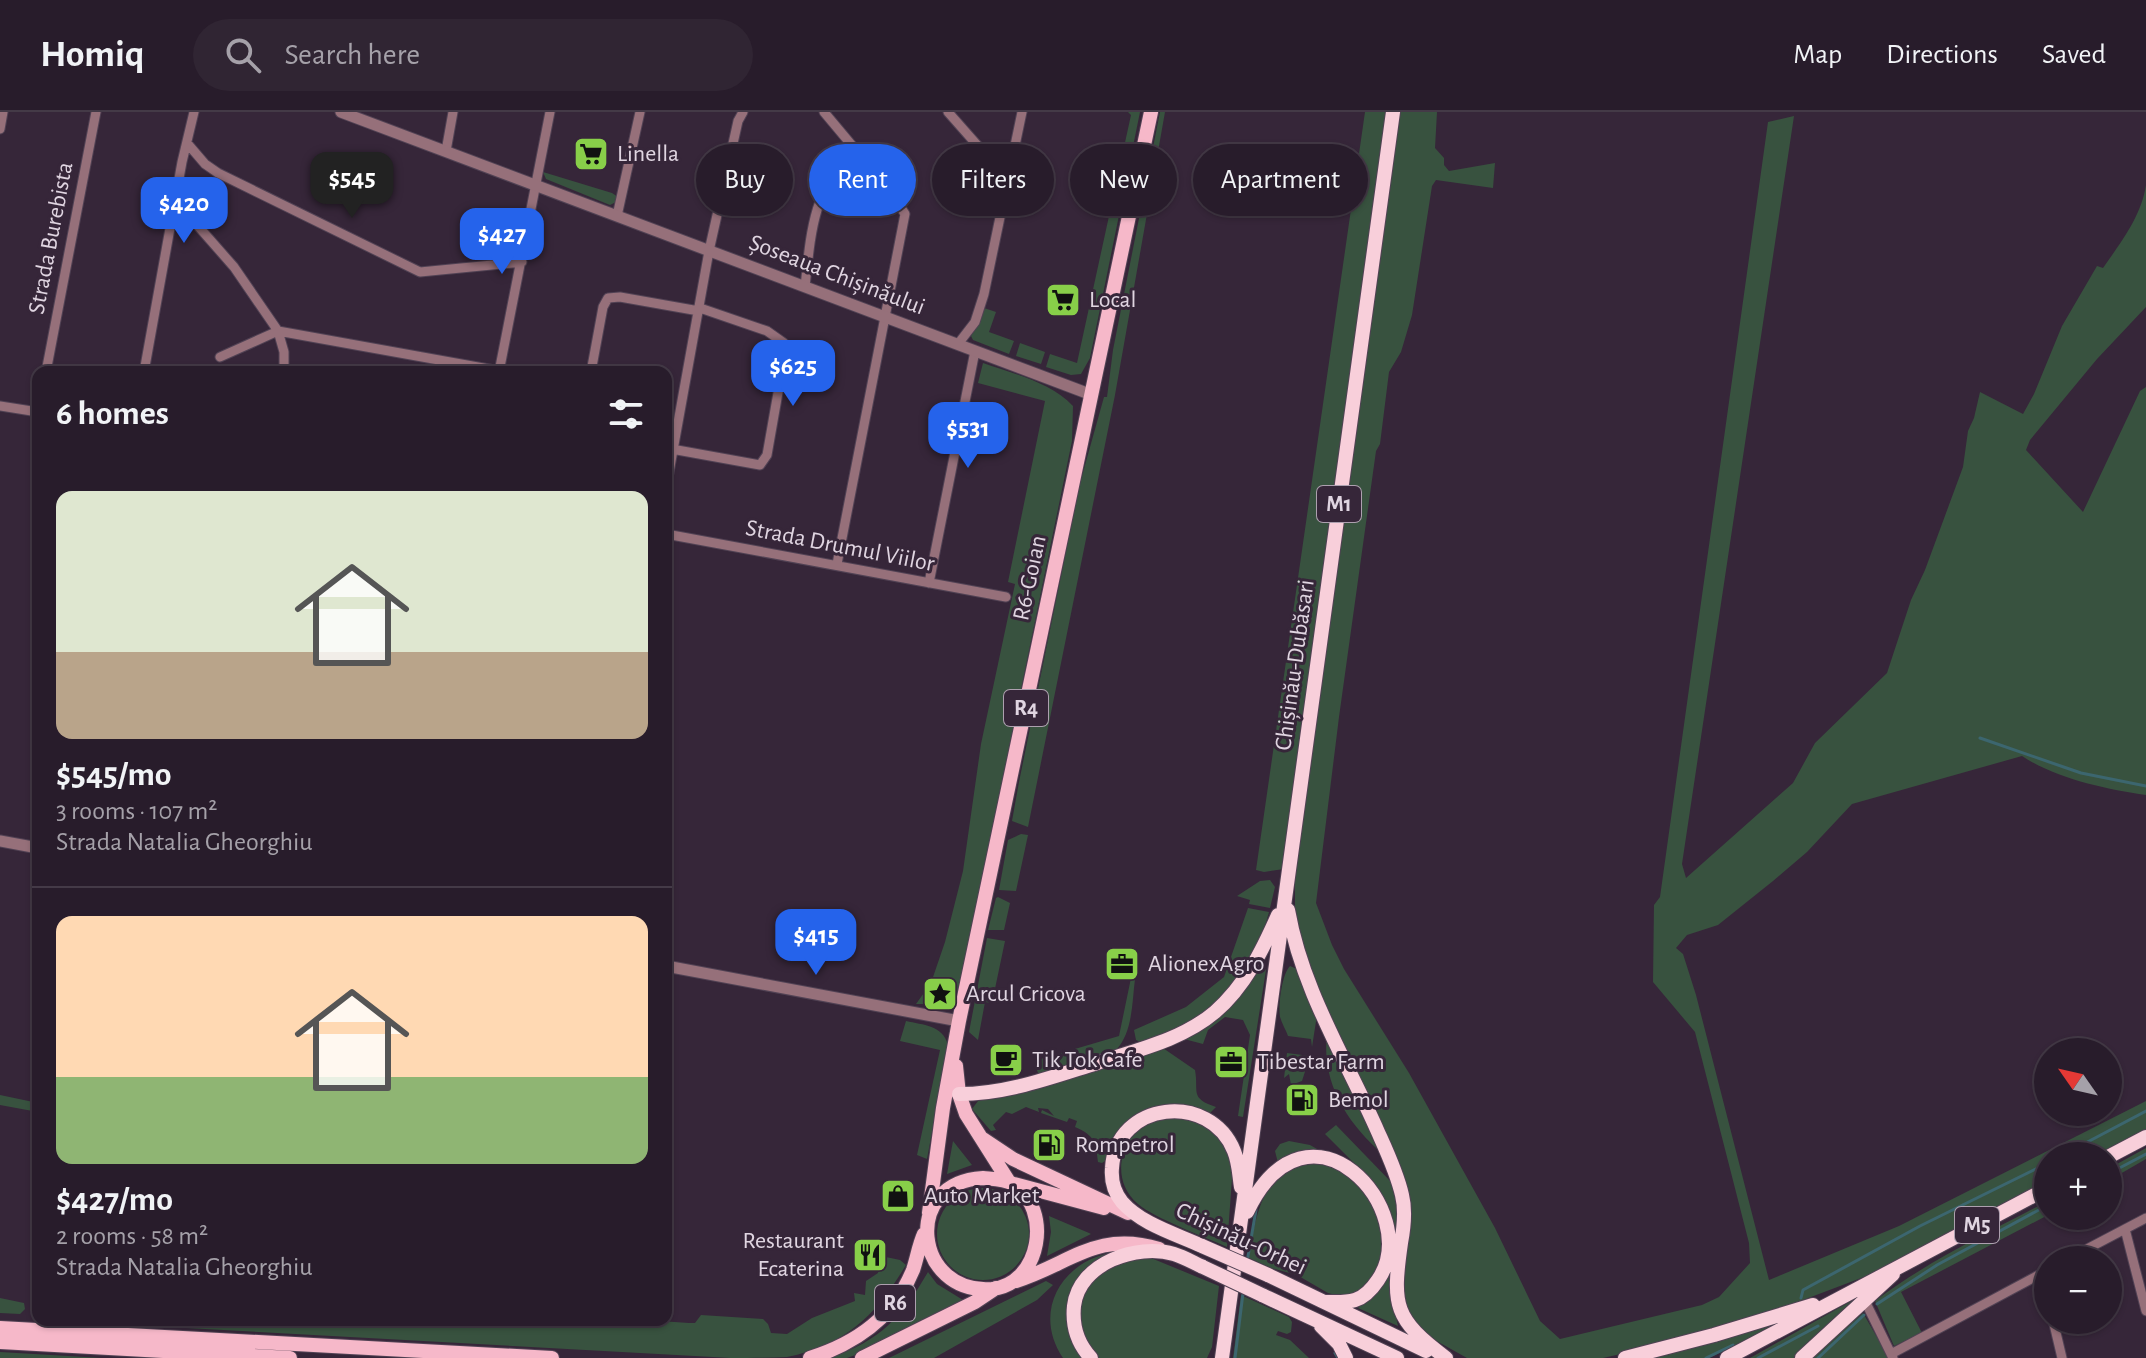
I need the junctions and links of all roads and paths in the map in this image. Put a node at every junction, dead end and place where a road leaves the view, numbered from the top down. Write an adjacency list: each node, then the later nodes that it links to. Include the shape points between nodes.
1 (3, 112): 14 (street)
2 (96, 112): 35 (street, Strada Burebista)
3 (194, 112): 15 (street)
4 (453, 112): 19 (street)
5 (550, 112): 20 (street)
6 (640, 112): 22 (street)
7 (743, 112): 26 (street)
8 (824, 112): 16 (street)
9 (948, 112): 17 (street)
10 (1022, 112): 18 (street)
11 (1151, 112): 41 (main road, R6-Goian / R4)
12 (1393, 112): 52 (highway, Chișinău-Dubăsari / M1)
13 (350, 113): 19 (street, Șoseaua Chișinăului)
14 (0, 129)
15 (187, 143): 21 (street); 27 (street, via 218,173 420,272)
16 (851, 144)
17 (976, 144)
18 (1015, 144)
19 (446, 151): 20 (street, Șoseaua Chișinăului)
20 (537, 186): 22 (street, Șoseaua Chișinăului); 27 (street)
21 (176, 201): 31 (street, via 234,267); 36 (street)
22 (617, 216): 26 (street, Șoseaua Chișinăului)
23 (816, 216): 28 (street)
24 (905, 216): 30 (street)
25 (1000, 216): 32 (street, via 979,313)
26 (709, 251): 28 (street, Șoseaua Chișinăului); 29 (street)
27 (522, 262): 39 (street)
28 (805, 287): 30 (street, Șoseaua Chișinăului)
29 (700, 310): 40 (street, via 608,298); 44 (street); 45 (street, via 767,331 784,343 771,437 760,465)
30 (887, 317): 32 (street, Șoseaua Chișinăului); 47 (street)
31 (278, 331): 34 (street); 37 (street); 38 (street)
32 (958, 344): 33 (street, Șoseaua Chișinăului)
33 (975, 351): 41 (street, Șoseaua Chișinăului); 48 (street)
34 (220, 357)
35 (47, 366)
36 (145, 366)
37 (284, 366)
38 (472, 366)
39 (501, 366)
40 (592, 366)
41 (1092, 395): 54 (main road, R6-Goian / R4)
42 (0, 406): 43 (street)
43 (32, 411)
44 (672, 440)
45 (672, 449)
46 (672, 535): 47 (street, Strada Drumul Viilor)
47 (837, 564): 48 (street, Strada Drumul Viilor)
48 (929, 583): 49 (street, Strada Drumul Viilor)
49 (1006, 597)
50 (0, 841): 51 (street)
51 (32, 847)
52 (1286, 896): 56 (highway, via 1250,971 1228,999 1180,1034 1047,1079); 63 (highway, Chișinău-Dubăsari / M1); 98 (highway, via 1305,975 1403,1198 1399,1307 1412,1330)
53 (672, 967): 54 (street)
54 (959, 1021): 55 (main road, R6-Goian / R4)
55 (955, 1053): 56 (main road, R6-Goian / R4); 64 (main road, R6-Goian / R4)
56 (959, 1094): 58 (main road, R6-Goian / R4)
57 (2146, 1137): 59 (highway)
58 (983, 1139): 60 (main road); 61 (main road, R6-Goian / R4)
59 (2122, 1150)
60 (1042, 1172): 61 (main road); 65 (main road)
61 (1014, 1183): 64 (main road, via 965,1181 947,1191); 65 (main road, Chișinău-Orhei); 76 (main road, R6, via 1033,1211 1038,1237 1027,1266)
62 (2034, 1195): 73 (highway, M5)
63 (1244, 1203): 67 (highway, via 1237,1160 1225,1135 1194,1113 1162,1111 1131,1126 1113,1156 1115,1190); 68 (highway, Chișinău-Dubăsari / M1)
64 (929, 1213): 69 (main road, R6)
65 (1128, 1213): 67 (main road, Chișinău-Orhei)
66 (2146, 1218): 70 (street)
67 (1143, 1219): 79 (highway, Chișinău-Orhei, bridge)
68 (1241, 1223): 79 (highway, via 1257,1190 1286,1164 1323,1158 1358,1174 1383,1220 1388,1257 1362,1297); 82 (highway, M1)
69 (926, 1229): 76 (main road, R6, via 930,1252 945,1274 969,1287); 90 (main road, R6, via 907,1283 888,1311 853,1341)
70 (2125, 1229): 71 (street); 75 (street)
71 (2093, 1246)
72 (1173, 1254): 76 (main road, Chișinău-Orhei / R6, via 1139,1244 1106,1244); 81 (highway, Chișinău-Orhei / R6, bridge); 92 (highway, via 1123,1256 1083,1282 1075,1296 1074,1325)
73 (1906, 1262): 77 (highway, M5); 78 (highway)
74 (2034, 1277): 87 (street)
75 (2142, 1277): 80 (street)
76 (1002, 1286): 91 (main road, Chișinău-Orhei / R6)
77 (1844, 1295): 99 (highway); 100 (highway, M5)
78 (1865, 1301): 87 (street); 101 (highway)
79 (1325, 1302): 98 (highway, Chișinău-Orhei)
80 (2146, 1311)
81 (1316, 1320): 86 (highway, Chișinău-Orhei / R6); 95 (highway)
82 (1228, 1322): 93 (highway); 94 (highway, M1)
83 (0, 1328): 89 (main road)
84 (2056, 1334): 102 (street)
85 (0, 1342): 88 (main road)
86 (1372, 1346): 96 (highway); 97 (highway, Chișinău-Orhei / R6)
87 (1892, 1356)
88 (290, 1358)
89 (552, 1358)
90 (810, 1358)
91 (862, 1358)
92 (1091, 1358)
93 (1211, 1358)
94 (1222, 1358)
95 (1346, 1358)
96 (1386, 1358)
97 (1397, 1358)
98 (1444, 1358)
99 (1625, 1358)
100 (1727, 1358)
101 (1802, 1358)
102 (2062, 1358)

